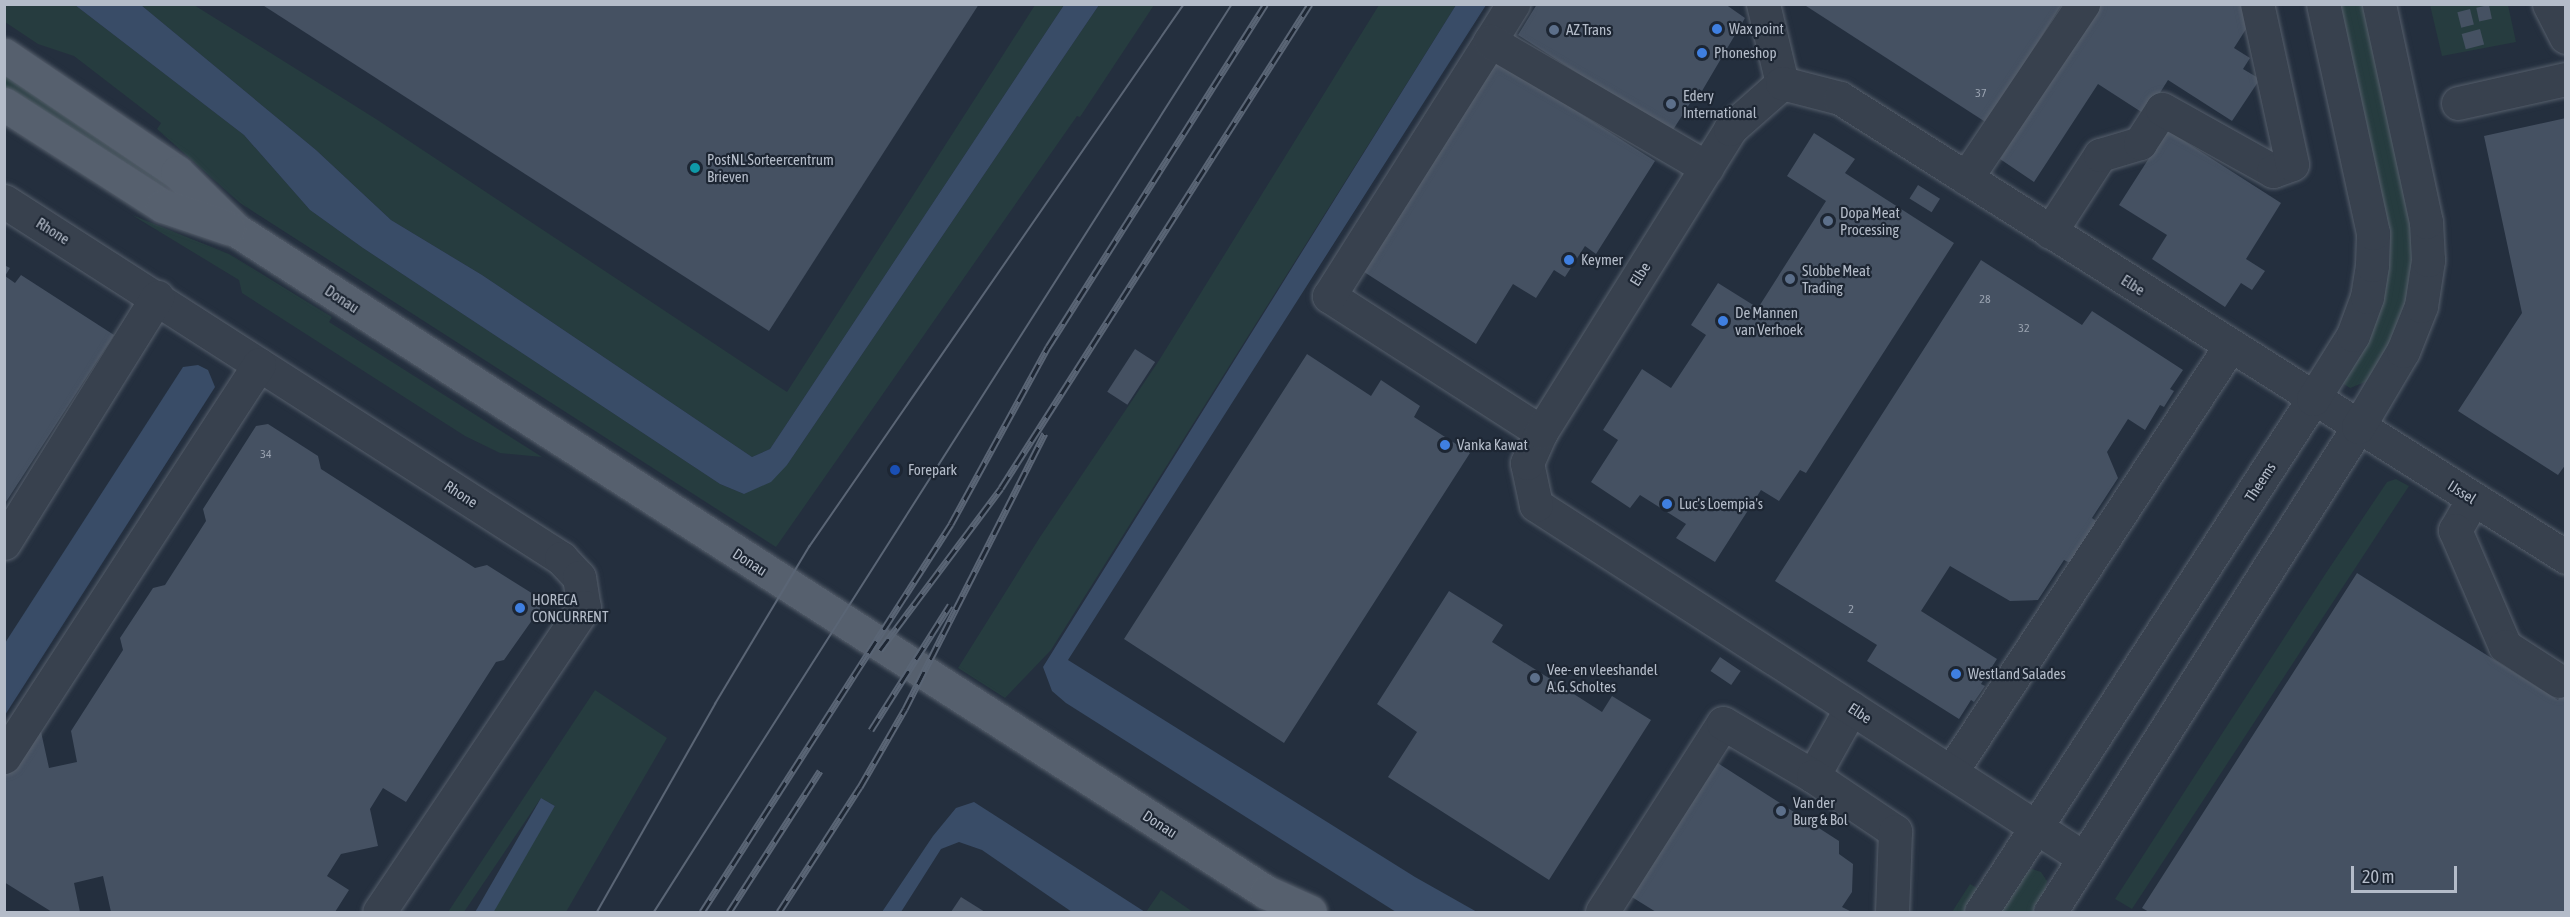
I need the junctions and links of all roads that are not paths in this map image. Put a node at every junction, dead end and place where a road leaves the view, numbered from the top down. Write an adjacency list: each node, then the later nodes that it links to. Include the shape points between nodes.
1 (1512, 4): 9 (street)
2 (1763, 4): 12 (street)
3 (2083, 4): 16 (street)
4 (2257, 4): 19 (street, via 2292,164 2273,171 2162,109 2140,143 2100,155)
5 (2323, 4): 23 (street, Theems, via 2373,233 2367,297 2353,335)
6 (2379, 4): 24 (street, via 2426,222 2428,260 2421,306 2403,351)
7 (2549, 4): 8 (street)
8 (2565, 37)
9 (1490, 41): 15 (street); 25 (street, via 1329,296)
10 (4, 55): 18 (main road, Donau, via 177,172)
11 (2565, 79): 13 (street)
12 (1782, 83): 15 (street, Elbe, via 1730,129); 16 (street, Elbe, via 1840,98)
13 (2458, 103)
14 (4, 104): 18 (main road, Donau, via 163,206)
15 (1707, 168): 25 (street, Elbe)
16 (1966, 178): 19 (street, Elbe)
17 (4, 201): 20 (street, Rhone)
18 (236, 230): 36 (main road, Donau)
19 (2050, 232): 21 (street, Elbe)
20 (157, 297): 22 (street, Rhone); 27 (street)
21 (2230, 346): 23 (street, Elbe); 32 (street)
22 (259, 364): 31 (street); 37 (street, Rhone, via 561,558 579,577 584,607)
23 (2313, 399): 24 (street, Elbe); 34 (street, Theems)
24 (2358, 427): 26 (street, IJssel); 35 (street)
25 (1540, 432): 30 (street, Elbe, via 1527,463 1536,505)
26 (2473, 499): 28 (street, IJssel); 29 (street, via 2455,530 2505,646)
27 (4, 543)
28 (2565, 557)
29 (2559, 681)
30 (1851, 708): 32 (street, Elbe); 33 (street)
31 (4, 757)
32 (1952, 772): 34 (street, Elbe)
33 (1813, 776): 39 (street, via 1723,723); 40 (street, via 1895,831)
34 (2037, 827): 35 (street, Elbe); 41 (street, Theems)
35 (2084, 858): 42 (street)
36 (1277, 902): 38 (main road, Donau)
37 (379, 912)
38 (1310, 912)
39 (1602, 912)
40 (1892, 912)
41 (1981, 912)
42 (2050, 912)

